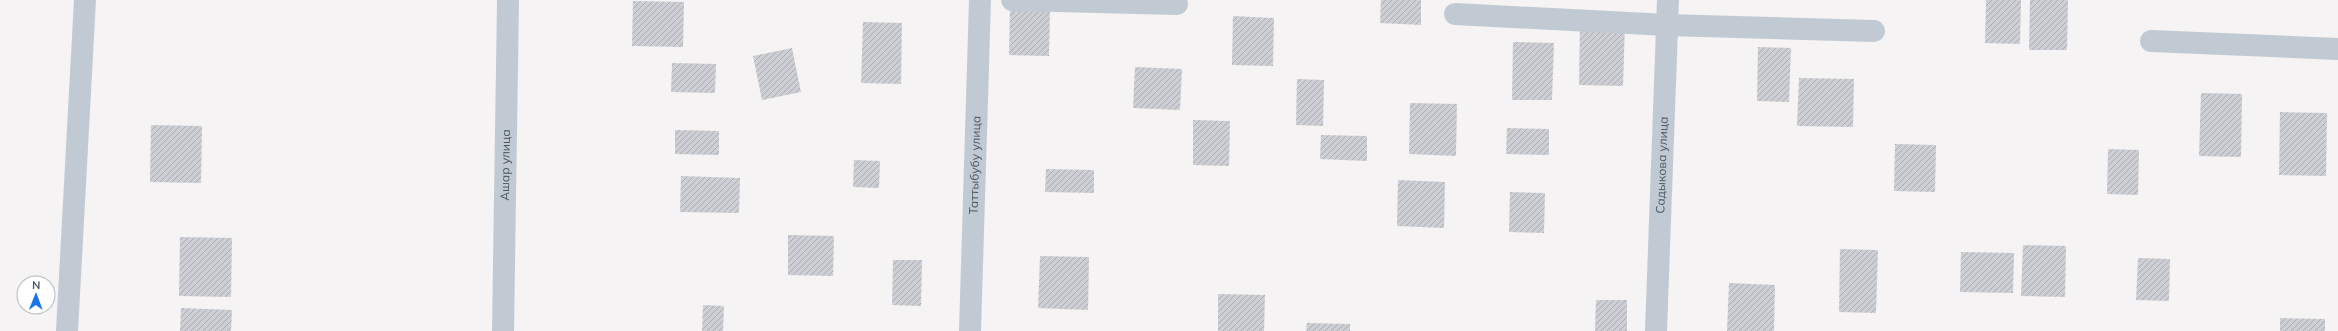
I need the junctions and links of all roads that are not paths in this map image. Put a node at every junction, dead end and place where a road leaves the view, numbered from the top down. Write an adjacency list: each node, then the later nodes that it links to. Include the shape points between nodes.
1 (85, 0): 12 (street)
2 (508, 0): 13 (street, Ашар улица)
3 (980, 0): 14 (street, Таттыбубу улица)
4 (1012, 0): 6 (street)
5 (1668, 0): 8 (street, Садыкова улица)
6 (1177, 4)
7 (1455, 14): 8 (street)
8 (1667, 25): 9 (street); 15 (street, Садыкова улица)
9 (1874, 31)
10 (2151, 41): 11 (street)
11 (2338, 49)
12 (67, 331)
13 (502, 331)
14 (970, 331)
15 (1656, 331)

